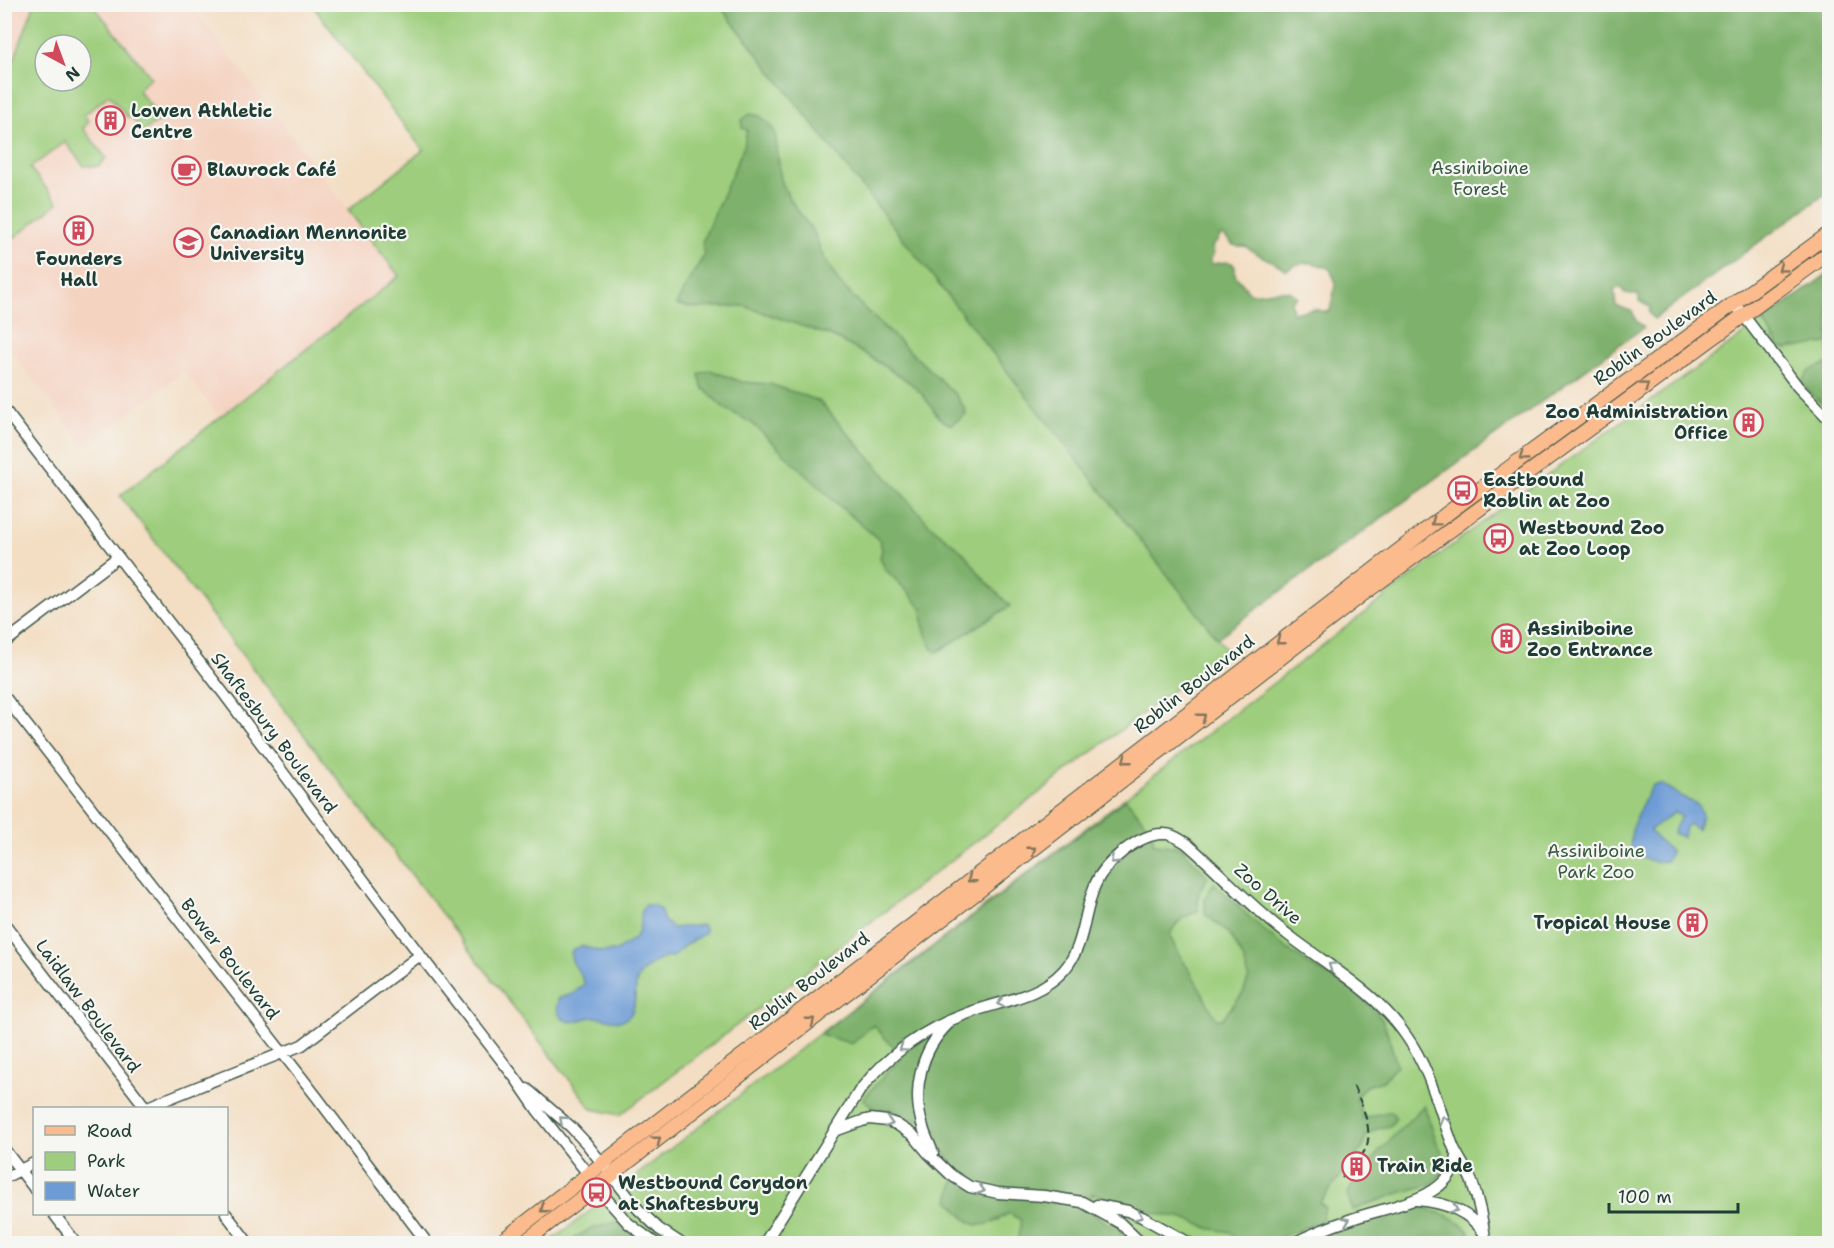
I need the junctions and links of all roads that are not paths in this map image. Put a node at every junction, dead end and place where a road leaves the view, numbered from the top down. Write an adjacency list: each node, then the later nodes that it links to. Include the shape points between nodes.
1 (1830, 233): 3 (main road, Roblin Boulevard, one-way to 3)
2 (1830, 252): 4 (main road, Roblin Boulevard)
3 (1734, 303): 4 (street); 22 (main road, Roblin Boulevard, one-way to 22, via 1445,514)
4 (1743, 315): 6 (street, via 1802,392); 25 (main road, Roblin Boulevard, one-way to 4, via 1363,594)
5 (4, 408): 7 (street, Shaftesbury Boulevard)
6 (1830, 420)
7 (118, 557): 8 (street); 11 (street, Shaftesbury Boulevard)
8 (4, 642)
9 (4, 696): 13 (street, Bower Boulevard)
10 (4, 923): 15 (street, Laidlaw Boulevard)
11 (420, 956): 13 (street, via 302,1045); 14 (street, Shaftesbury Boulevard)
12 (953, 1019): 17 (street, Zoo Drive, one-way to 17, via 919,1037 883,1064 860,1090); 19 (street, via 931,1044 919,1083 920,1116); 20 (street, Zoo Drive, one-way to 12, via 1428,1074 1392,1017 1369,994 1286,934 1192,848 1173,836 1155,835 1137,842 1105,869 1092,892 1077,950 1054,980 1034,992)
13 (282, 1053): 16 (street); 36 (street, Bower Boulevard)
14 (516, 1079): 22 (street, Shaftesbury Boulevard, one-way to 14, via 571,1127); 24 (street, Shaftesbury Boulevard)
15 (144, 1107)
16 (147, 1107)
17 (834, 1131): 19 (street, one-way to 19, via 870,1119 887,1121 913,1135); 41 (street, Zoo Drive)
18 (4, 1149): 23 (street)
19 (934, 1157): 30 (street, one-way to 30, via 970,1187)
20 (1457, 1157): 29 (street, via 1446,1180); 33 (street, Zoo Drive, via 1471,1179)
21 (33, 1163): 23 (street)
22 (602, 1164): 24 (main road, Roblin Boulevard); 25 (street, Shaftesbury Boulevard)
23 (20, 1170): 26 (street); 28 (street)
24 (588, 1174): 27 (street, Shaftesbury Boulevard); 37 (main road, Roblin Boulevard, one-way to 37)
25 (611, 1176): 27 (main road, Roblin Boulevard); 40 (street, Shaftesbury Boulevard, via 649,1220)
26 (4, 1178)
27 (597, 1186): 38 (main road, Roblin Boulevard); 39 (street, Shaftesbury Boulevard, via 617,1212)
28 (33, 1187)
29 (1416, 1200): 33 (street, one-way to 33, via 1434,1201 1457,1210 1475,1221); 44 (street, one-way to 29, via 1351,1219)
30 (1082, 1202): 42 (street, via 1120,1223); 43 (street, one-way to 43, via 1135,1214)
31 (55, 1215): 34 (street)
32 (227, 1215): 35 (street)
33 (1486, 1238)
34 (77, 1244)
35 (249, 1244)
36 (428, 1244)
37 (498, 1244)
38 (522, 1244)
39 (656, 1244)
40 (682, 1244)
41 (764, 1244)
42 (1142, 1244)
43 (1191, 1244)
44 (1292, 1244)

